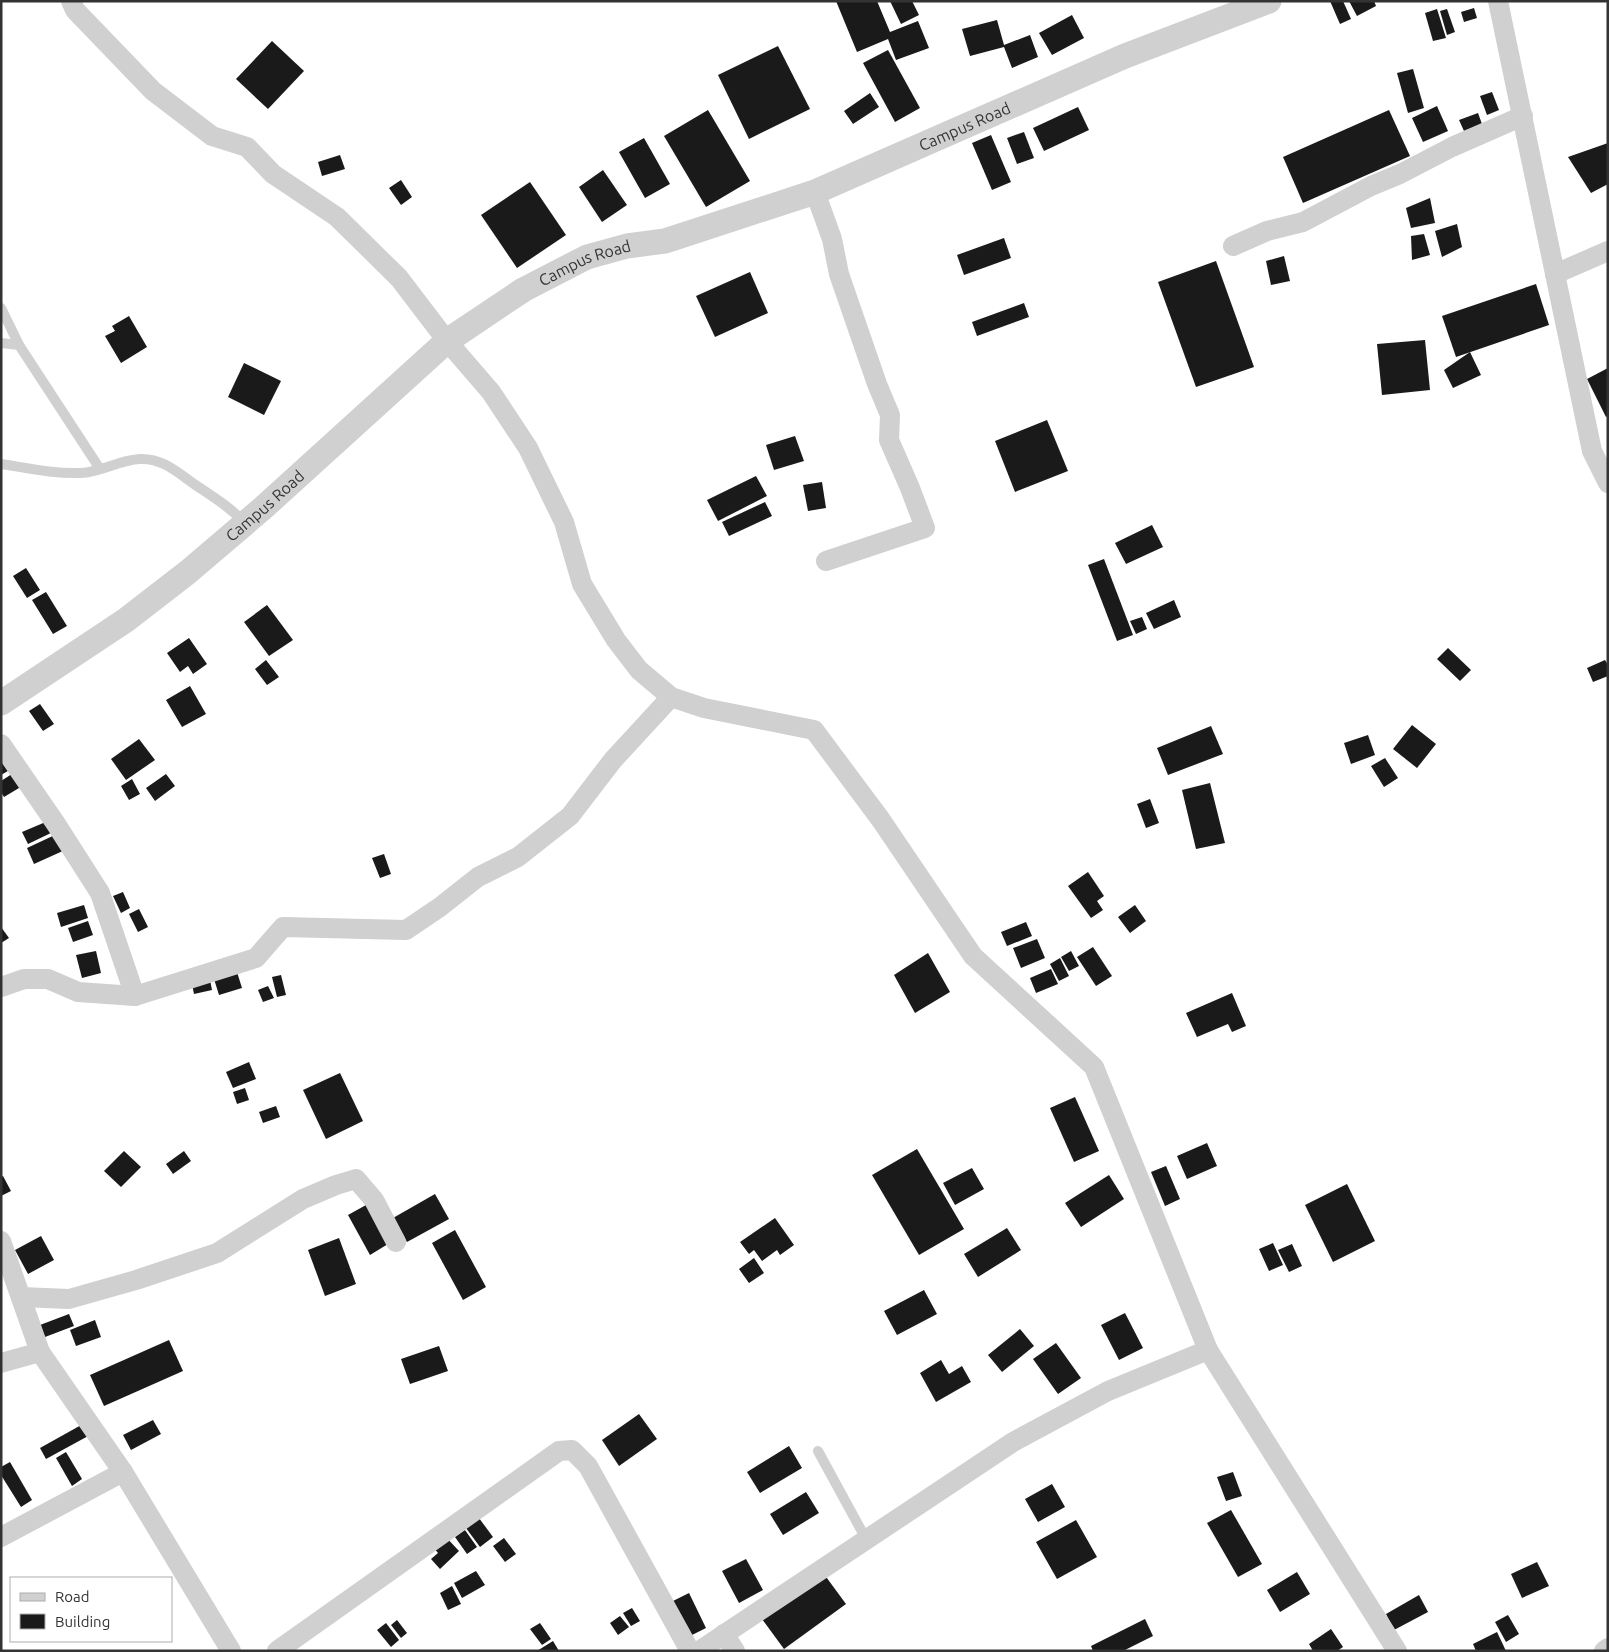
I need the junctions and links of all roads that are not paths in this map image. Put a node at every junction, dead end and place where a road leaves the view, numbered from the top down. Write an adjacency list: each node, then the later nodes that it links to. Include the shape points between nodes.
1 (71, 1): 10 (street, via 75,10 153,91 212,136 247,148 273,174 336,217 400,278)
2 (1270, 1): 5 (street, Campus Road, via 1125,56)
3 (1498, 1): 4 (street)
4 (1522, 116): 6 (street, via 1365,189 1303,222 1266,231); 8 (street)
5 (815, 192): 10 (street, Campus Road, via 665,242 627,246 587,257 523,290); 17 (street, via 832,239 839,274 890,415 889,440 925,528)
6 (1233, 246)
7 (1608, 251): 8 (street)
8 (1555, 274): 15 (street, via 1592,451)
9 (1, 308): 12 (lane)
10 (447, 341): 16 (street, Campus Road); 18 (street, via 491,392 528,448 564,522 582,584 616,640 639,670)
11 (1, 343): 12 (lane)
12 (19, 345): 14 (lane)
13 (1, 464): 14 (lane, via 56,472)
14 (100, 470): 16 (lane, via 141,459 167,465 221,502)
15 (1608, 483)
16 (245, 524): 19 (street, Campus Road, via 126,620)
17 (826, 562)
18 (671, 697): 22 (street, via 613,760 570,816 518,857 478,877 406,930 283,927 256,958); 26 (street, via 704,708 814,730 881,820 973,956 1094,1067)
19 (1, 703)
20 (1, 744): 22 (street, via 100,893)
21 (1, 987): 22 (street, via 24,979 48,979 78,992)
22 (135, 996)
23 (1, 1241): 25 (street)
24 (396, 1242): 25 (street, via 374,1200 356,1180 303,1199 217,1253 69,1299)
25 (21, 1297): 27 (street)
26 (1208, 1350): 32 (street, via 1108,1391 1013,1442); 39 (street)
27 (40, 1352): 28 (street); 30 (street)
28 (1, 1363)
29 (818, 1451): 32 (lane)
30 (123, 1472): 31 (street); 35 (street)
31 (1, 1537)
32 (866, 1539): 33 (street)
33 (729, 1643): 38 (street)
34 (1608, 1648): 40 (street)
35 (231, 1651)
36 (277, 1651): 37 (street, via 559,1451 572,1450 588,1466)
37 (690, 1651)
38 (700, 1651)
39 (1397, 1651)
40 (1604, 1651)

